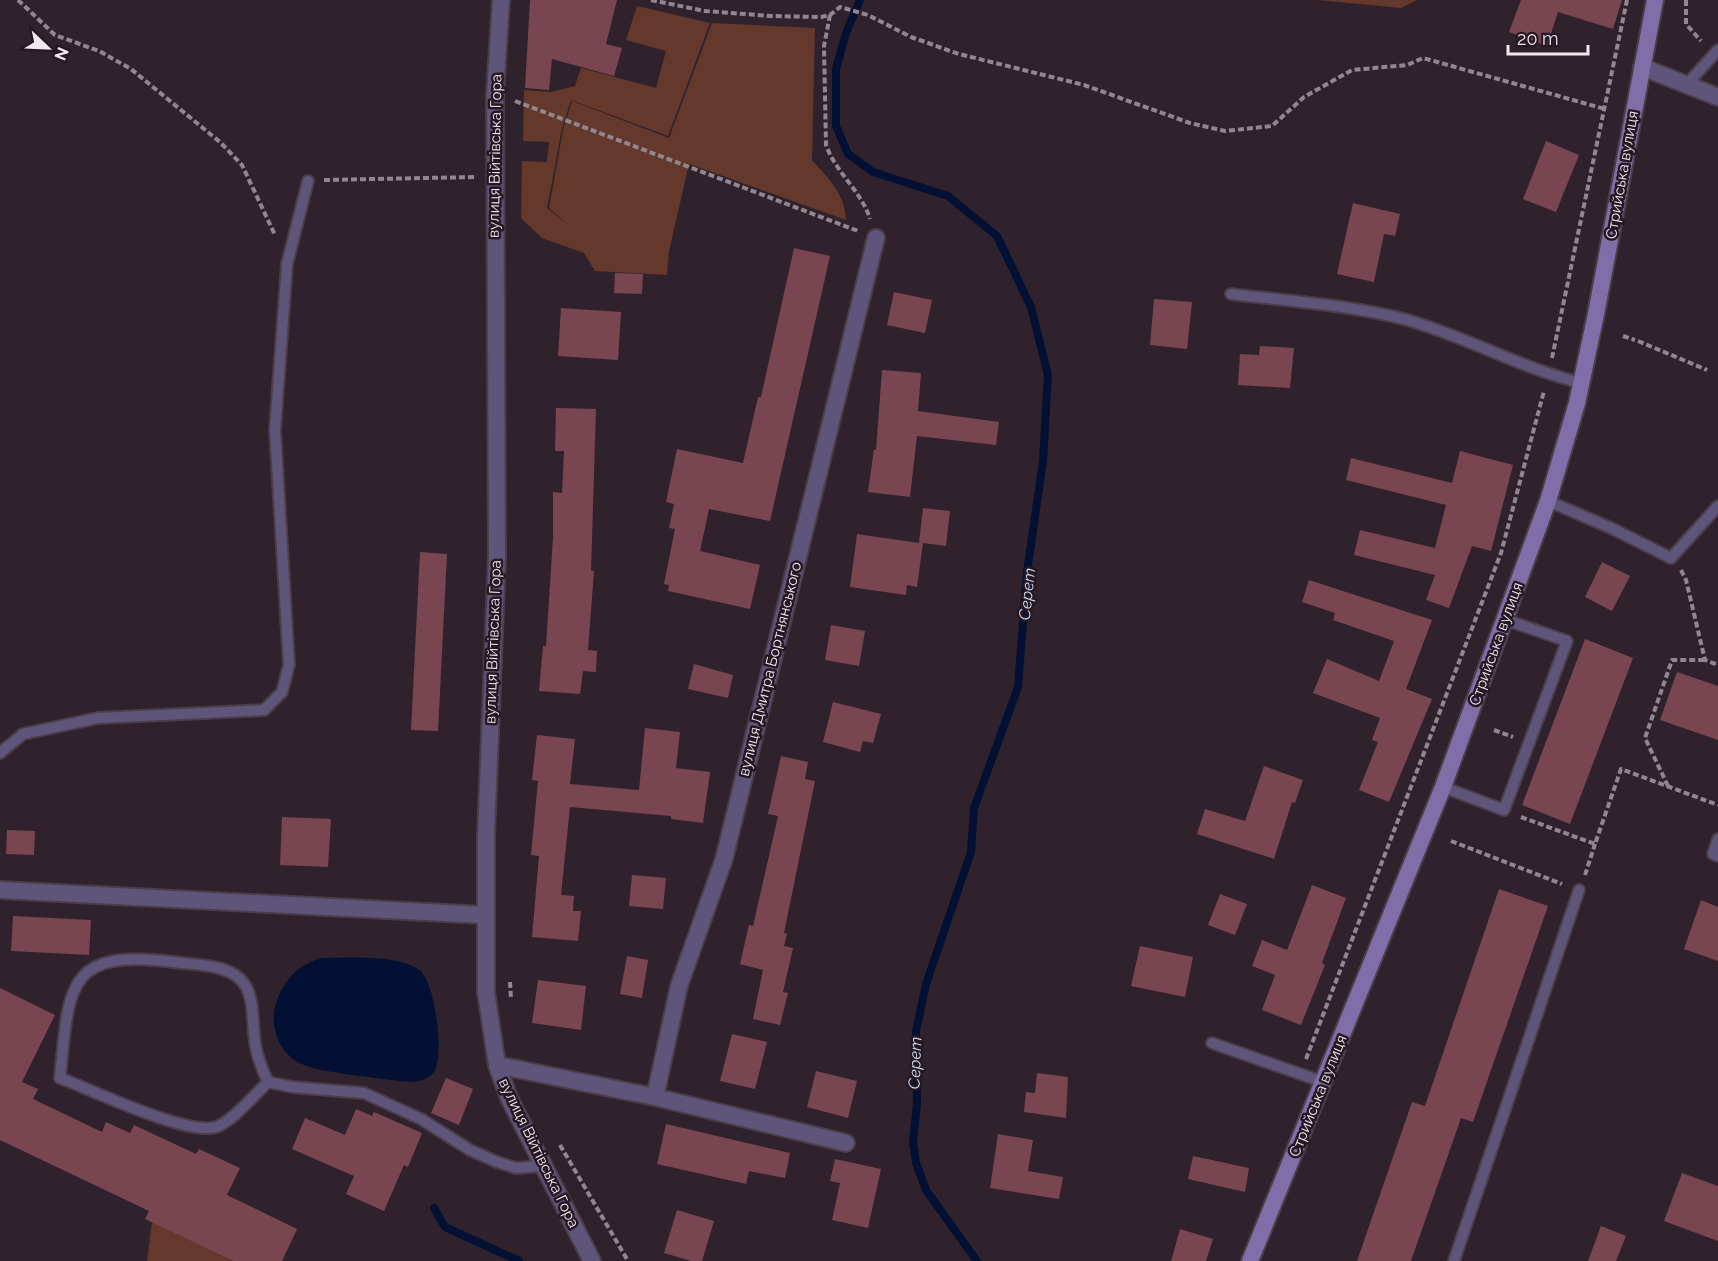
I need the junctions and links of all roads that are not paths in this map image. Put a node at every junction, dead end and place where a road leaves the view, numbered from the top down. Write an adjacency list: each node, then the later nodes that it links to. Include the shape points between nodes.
1 (501, 0): 20 (street, вулиця Війтівська Гора, via 494,177 497,556)
2 (1655, 0): 4 (main road, Стрийська вулиця)
3 (1717, 50): 5 (lane)
4 (1642, 67): 5 (street); 10 (main road, Стрийська вулиця)
5 (1687, 84): 6 (street)
6 (1718, 97)
7 (308, 181): 14 (lane, via 287,264 275,430 289,665 282,692 264,710 98,717 23,734)
8 (876, 238): 25 (street, вулиця Дмитра Бортнянського, via 724,859 679,986)
9 (1231, 294): 10 (lane, via 1355,309 1404,320 1549,375)
10 (1581, 383): 11 (main road, Стрийська вулиця)
11 (1548, 501): 12 (lane, via 1671,558); 13 (main road, Стрийська вулиця)
12 (1718, 506)
13 (1506, 620): 15 (main road, Стрийська вулиця); 15 (lane, via 1567,641 1504,810)
14 (0, 753)
15 (1443, 788): 24 (main road, Стрийська вулиця)
16 (1718, 839): 17 (lane, via 1713,854)
17 (1718, 856)
18 (0, 890): 20 (street)
19 (1580, 891): 30 (lane)
20 (484, 915): 22 (street, вулиця Війтівська Гора, via 486,992)
21 (1212, 1043): 24 (lane)
22 (497, 1065): 25 (street); 27 (street, вулиця Війтівська Гора)
23 (268, 1082): 23 (lane, via 255,1046 248,989 239,977 217,968 146,958 116,961 86,971 75,986 67,1012 60,1078 176,1124 200,1129 217,1127 226,1121); 27 (lane, via 364,1094 421,1119 497,1162 516,1168)
24 (1323, 1082): 29 (main road, Стрийська вулиця)
25 (655, 1098): 26 (street)
26 (846, 1143)
27 (542, 1166): 28 (street, вулиця Війтівська Гора)
28 (592, 1261)
29 (1250, 1261)
30 (1454, 1261)

